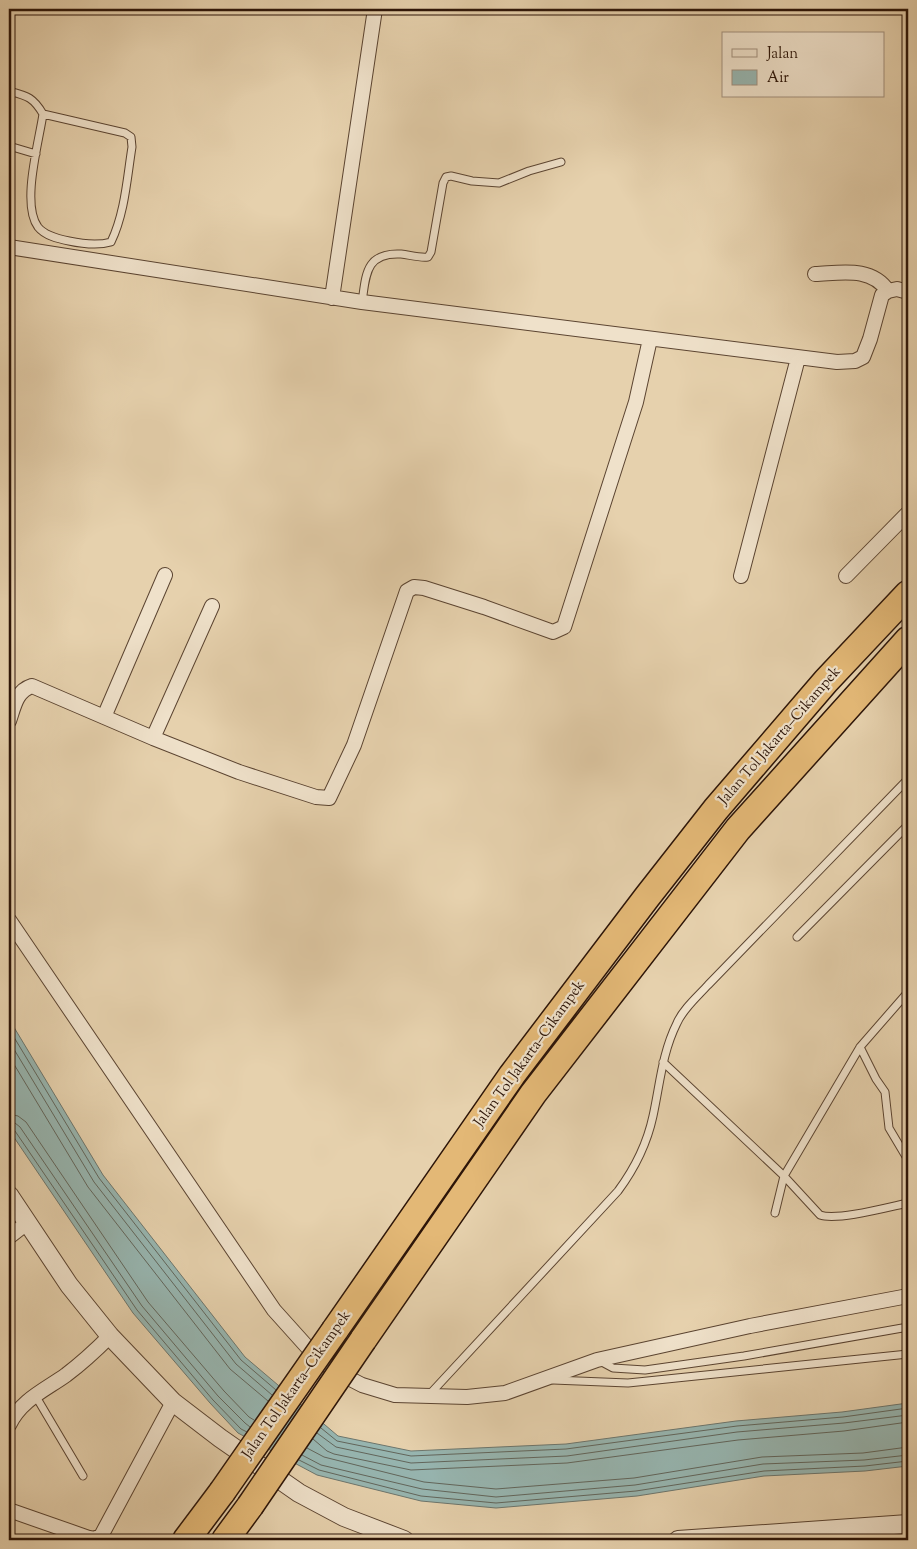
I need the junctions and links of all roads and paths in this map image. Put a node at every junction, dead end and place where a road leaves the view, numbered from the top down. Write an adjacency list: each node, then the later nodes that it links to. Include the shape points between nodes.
1 (375, 9): 11 (street)
2 (9, 91): 3 (lane, via 29,96)
3 (43, 114): 5 (lane); 5 (lane, via 126,133 131,138 120,214 111,242 102,245 62,240 39,229 32,217 30,194)
4 (9, 146): 5 (lane)
5 (36, 154)
6 (561, 162): 12 (lane, via 499,183 446,177 428,257 398,254 379,258 366,271)
7 (9, 247): 11 (street)
8 (815, 274): 9 (street, via 872,276)
9 (888, 290): 10 (street); 14 (street, via 882,295 863,357 838,362)
10 (908, 292)
11 (332, 298): 12 (street)
12 (362, 302): 13 (street)
13 (650, 340): 14 (street); 24 (street, via 636,402 564,627 553,632 424,588 406,592 354,745 329,798 316,797 239,772)
14 (798, 358): 17 (street)
15 (908, 513): 18 (street)
16 (165, 575): 22 (street)
17 (741, 576)
18 (846, 576)
19 (908, 594): 52 (highway, Jalan Tol Jakarta–Cikampek, bridge, via 819,689 716,809 647,897 512,1075)
20 (212, 606): 24 (street)
21 (908, 640): 53 (highway, Jalan Tol Jakarta–Cikampek, bridge, via 738,829 533,1094)
22 (104, 717): 23 (street, via 32,686 19,695); 24 (street)
23 (9, 722)
24 (152, 738)
25 (908, 779): 31 (lane, via 697,997 677,1022)
26 (908, 827): 28 (lane)
27 (9, 920): 46 (street, via 274,1310 297,1338 318,1359 362,1385 395,1396)
28 (797, 937)
29 (908, 992): 30 (lane)
30 (860, 1047): 32 (lane, via 885,1092 889,1128); 33 (lane)
31 (663, 1062): 33 (lane); 46 (lane, via 646,1142 618,1191)
32 (908, 1160)
33 (784, 1176): 35 (lane, via 824,1216 844,1216); 36 (lane)
34 (9, 1195): 37 (street)
35 (908, 1203)
36 (776, 1212)
37 (27, 1223): 38 (street); 41 (street, via 69,1285)
38 (9, 1237)
39 (908, 1296): 43 (street)
40 (908, 1327): 43 (lane, via 645,1370 613,1368)
41 (110, 1336): 45 (street, via 88,1358); 47 (street)
42 (908, 1354): 44 (lane, via 628,1383)
43 (597, 1360): 44 (street)
44 (542, 1379): 46 (street, via 505,1393)
45 (35, 1394): 48 (street); 49 (lane)
46 (427, 1397)
47 (173, 1402): 50 (street, via 101,1536 88,1538); 54 (street, via 299,1493)
48 (9, 1425)
49 (83, 1476)
50 (9, 1510)
51 (908, 1524): 55 (street)
52 (186, 1540)
53 (224, 1540)
54 (401, 1540)
55 (678, 1540)

